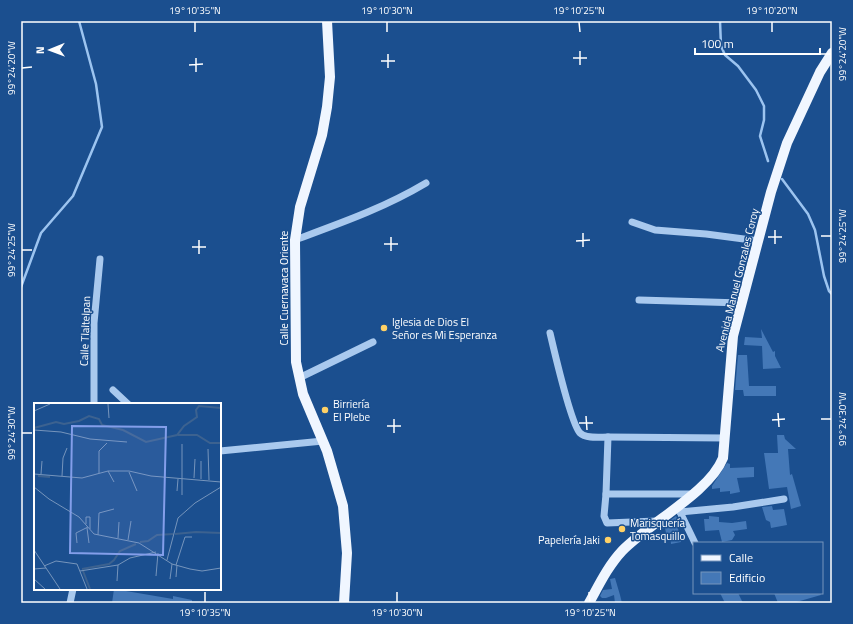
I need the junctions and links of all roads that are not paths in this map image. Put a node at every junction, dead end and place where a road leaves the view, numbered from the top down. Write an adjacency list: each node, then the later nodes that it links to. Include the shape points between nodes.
1 (327, 21): 5 (main road, Calle Cuernavaca Oriente, via 330,77 327,107 322,135 300,207)
2 (832, 53): 6 (main road, Avenida Manuel Gonzales Coroy, via 820,72 787,142)
3 (426, 183): 5 (street, via 373,211)
4 (632, 222): 6 (street, via 655,230)
5 (295, 240): 12 (main road, Calle Cuernavaca Oriente, via 296,362)
6 (759, 241): 9 (main road, Avenida Manuel Gonzales Coroy)
7 (100, 259): 14 (street, Calle Tlaltelpan, via 94,323)
8 (640, 300): 9 (street)
9 (742, 303): 17 (main road, Avenida Manuel Gonzales Coroy, via 730,356)
10 (550, 333): 16 (street, via 579,431 584,436)
11 (373, 342): 12 (street)
12 (299, 378): 18 (main road, Calle Cuernavaca Oriente)
13 (113, 390): 15 (street)
14 (94, 403)
15 (127, 403)
16 (608, 437): 17 (street); 20 (street)
17 (725, 438): 21 (main road, Avenida Manuel Gonzales Coroy, via 723,458 718,470)
18 (323, 441): 19 (street); 28 (main road, Calle Cuernavaca Oriente, via 339,491 345,527 347,553)
19 (221, 451)
20 (606, 494): 21 (street); 24 (street, via 604,516 607,523)
21 (693, 494): 23 (main road, Avenida Manuel Gonzales Coroy)
22 (784, 499): 23 (street, via 733,507)
23 (678, 509): 24 (main road, Avenida Manuel Gonzales Coroy); 25 (street)
24 (657, 521): 29 (main road, Avenida Manuel Gonzales Coroy, via 622,552 609,568)
25 (694, 542)
26 (73, 590): 27 (street)
27 (70, 603)
28 (344, 603)
29 (589, 603)

